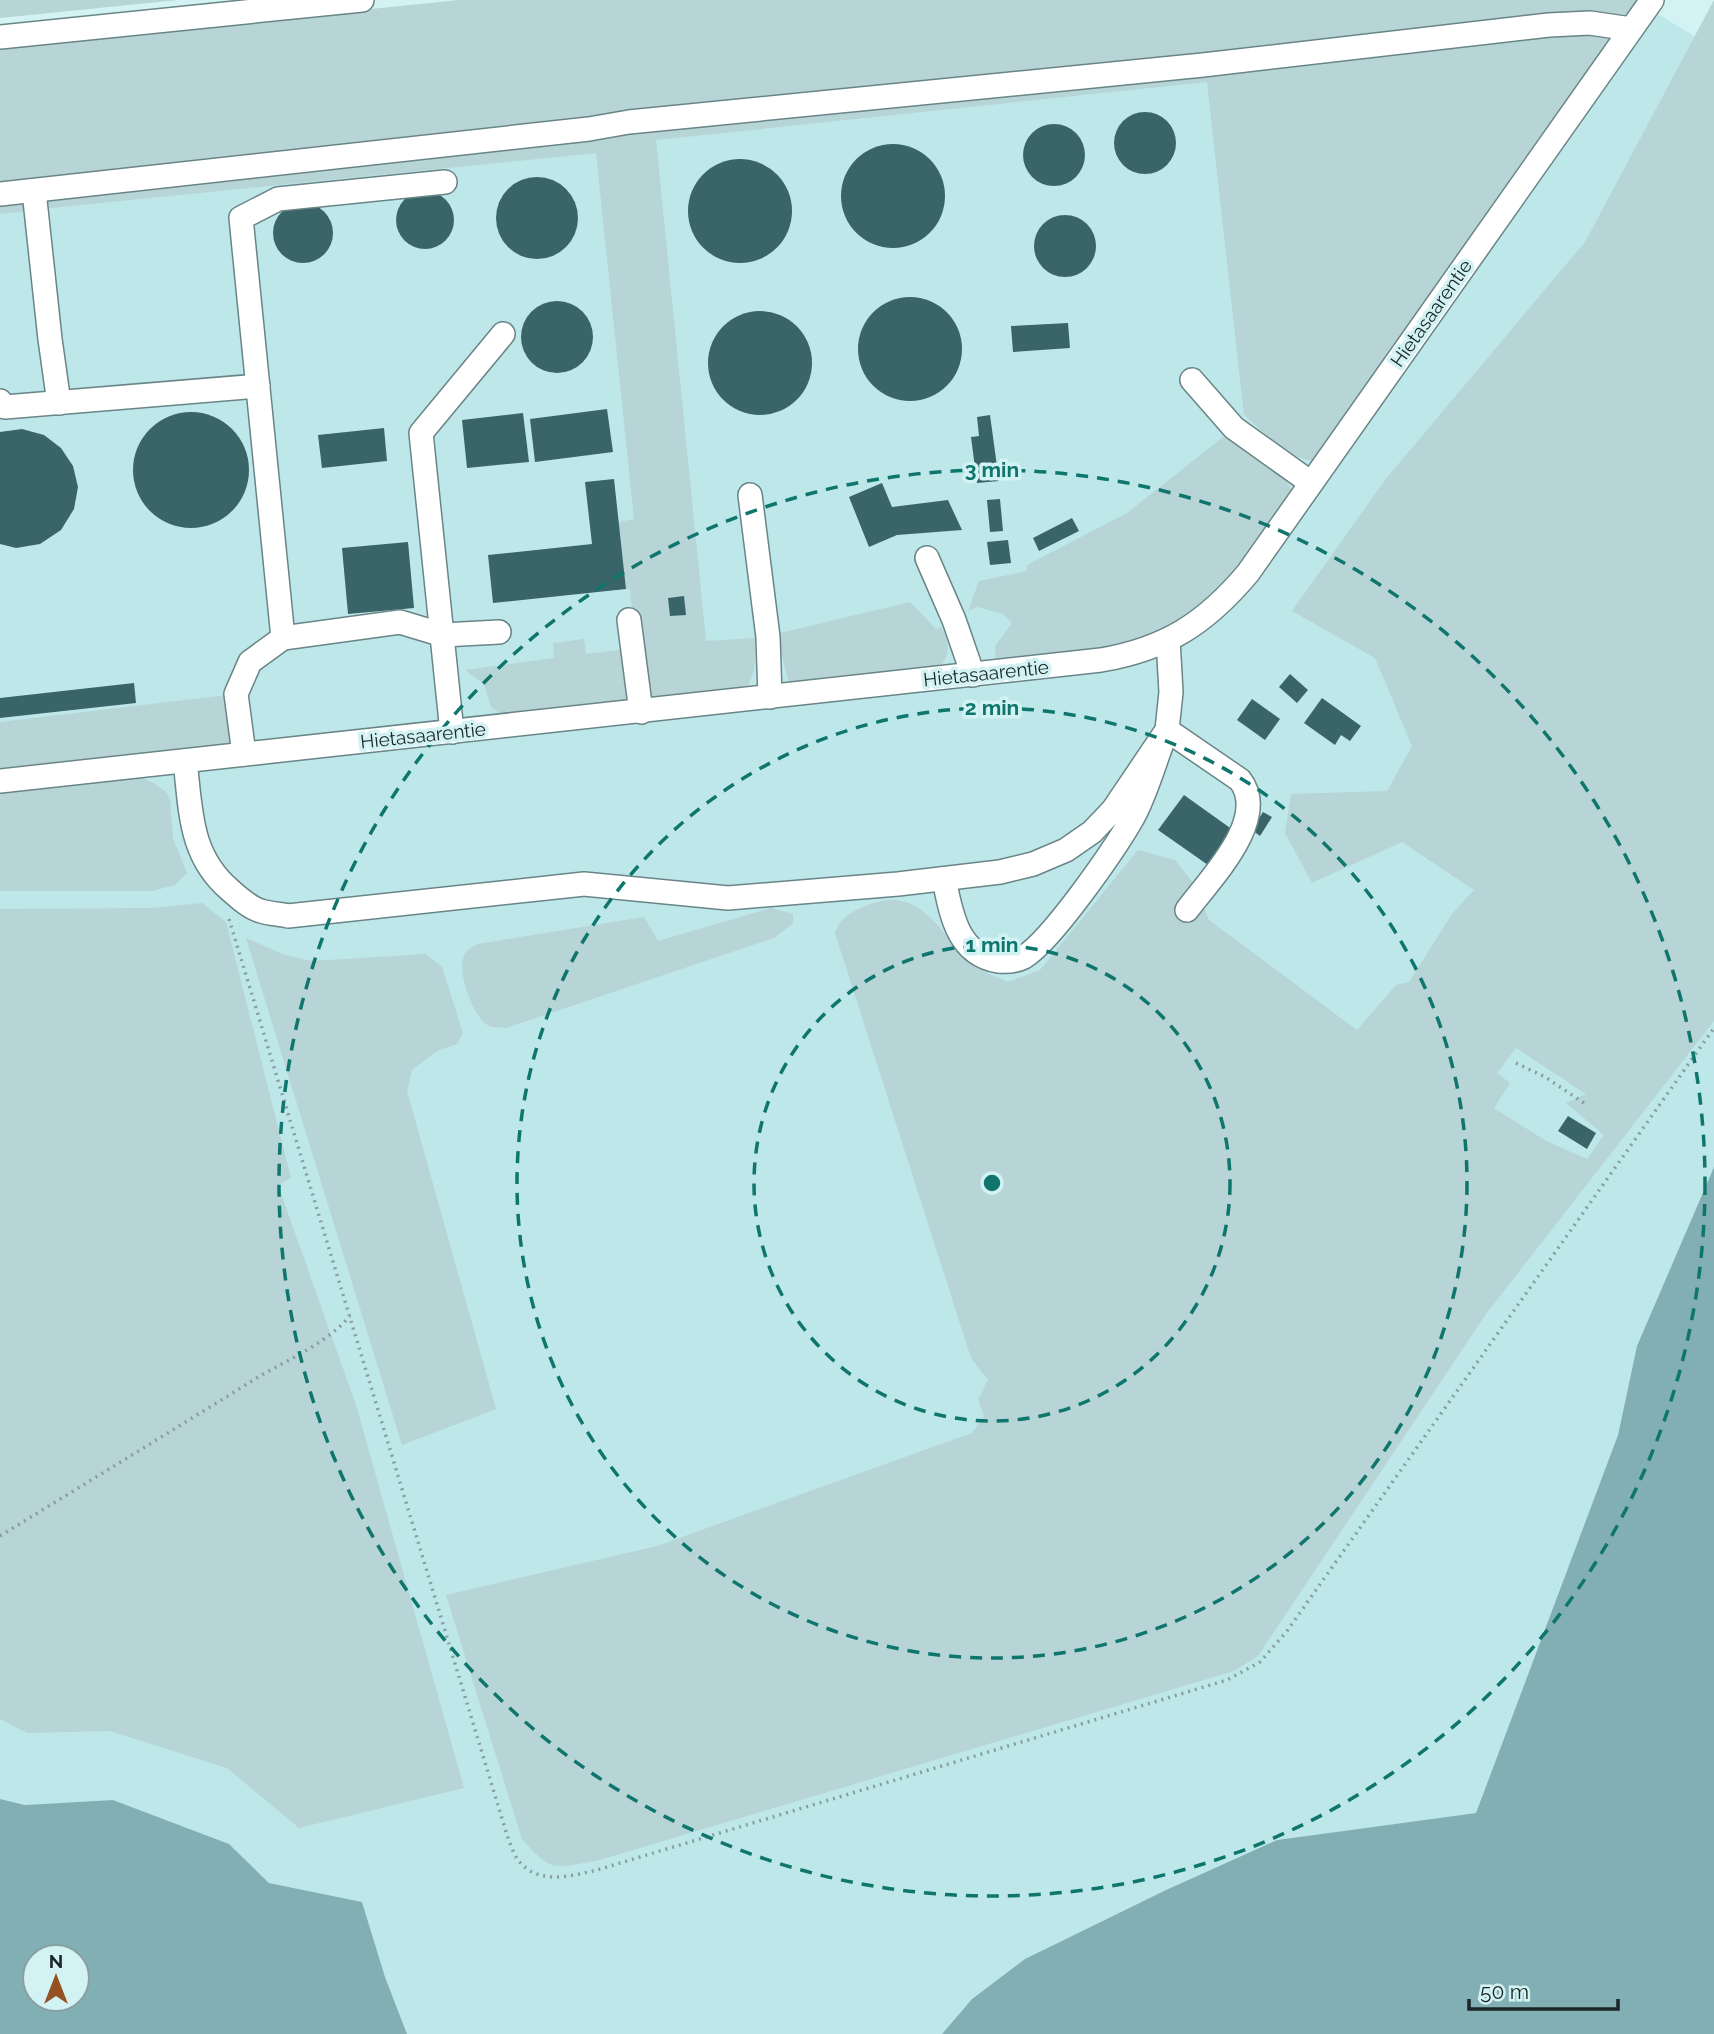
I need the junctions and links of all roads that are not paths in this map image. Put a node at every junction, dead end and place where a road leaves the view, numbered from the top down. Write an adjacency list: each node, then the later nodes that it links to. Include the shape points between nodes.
1 (362, 0): 4 (street)
2 (1652, 0): 3 (street, Hietasaarentie)
3 (1631, 29): 6 (street, via 1590,23 1549,25 629,122); 13 (street, Hietasaarentie)
4 (0, 37)
5 (445, 183): 10 (street, via 278,199 241,218)
6 (34, 191): 7 (street); 12 (street)
7 (0, 194)
8 (503, 334): 18 (street, via 421,433)
9 (1192, 380): 13 (street, via 1234,428)
10 (258, 386): 12 (street); 19 (street)
11 (0, 401): 12 (street, via 5,407)
12 (59, 403)
13 (1311, 483): 20 (street, Hietasaarentie, via 1233,590 1198,622)
14 (750, 495): 22 (street, via 768,637)
15 (927, 558): 21 (street)
16 (629, 621): 23 (street)
17 (499, 632): 18 (street)
18 (443, 635): 19 (street, via 400,622); 25 (street)
19 (283, 638): 26 (street, via 250,662 236,694)
20 (1168, 640): 21 (street, Hietasaarentie, via 1101,660); 24 (street, via 1171,692)
21 (973, 675): 22 (street, Hietasaarentie)
22 (770, 697): 23 (street, Hietasaarentie)
23 (641, 712): 25 (street, Hietasaarentie)
24 (1167, 730): 29 (street, via 1113,810 1066,850 1000,872); 29 (street, via 1133,817 1035,950 1007,962 973,951 952,918); 30 (street, via 1249,791 1249,810 1238,842)
25 (452, 732): 26 (street, Hietasaarentie)
26 (244, 754): 27 (street, Hietasaarentie)
27 (185, 761): 28 (street, Hietasaarentie); 29 (street, via 193,828 206,864 239,899 260,911 288,916 584,884 728,898)
28 (0, 781)
29 (944, 879)
30 (1187, 910)

